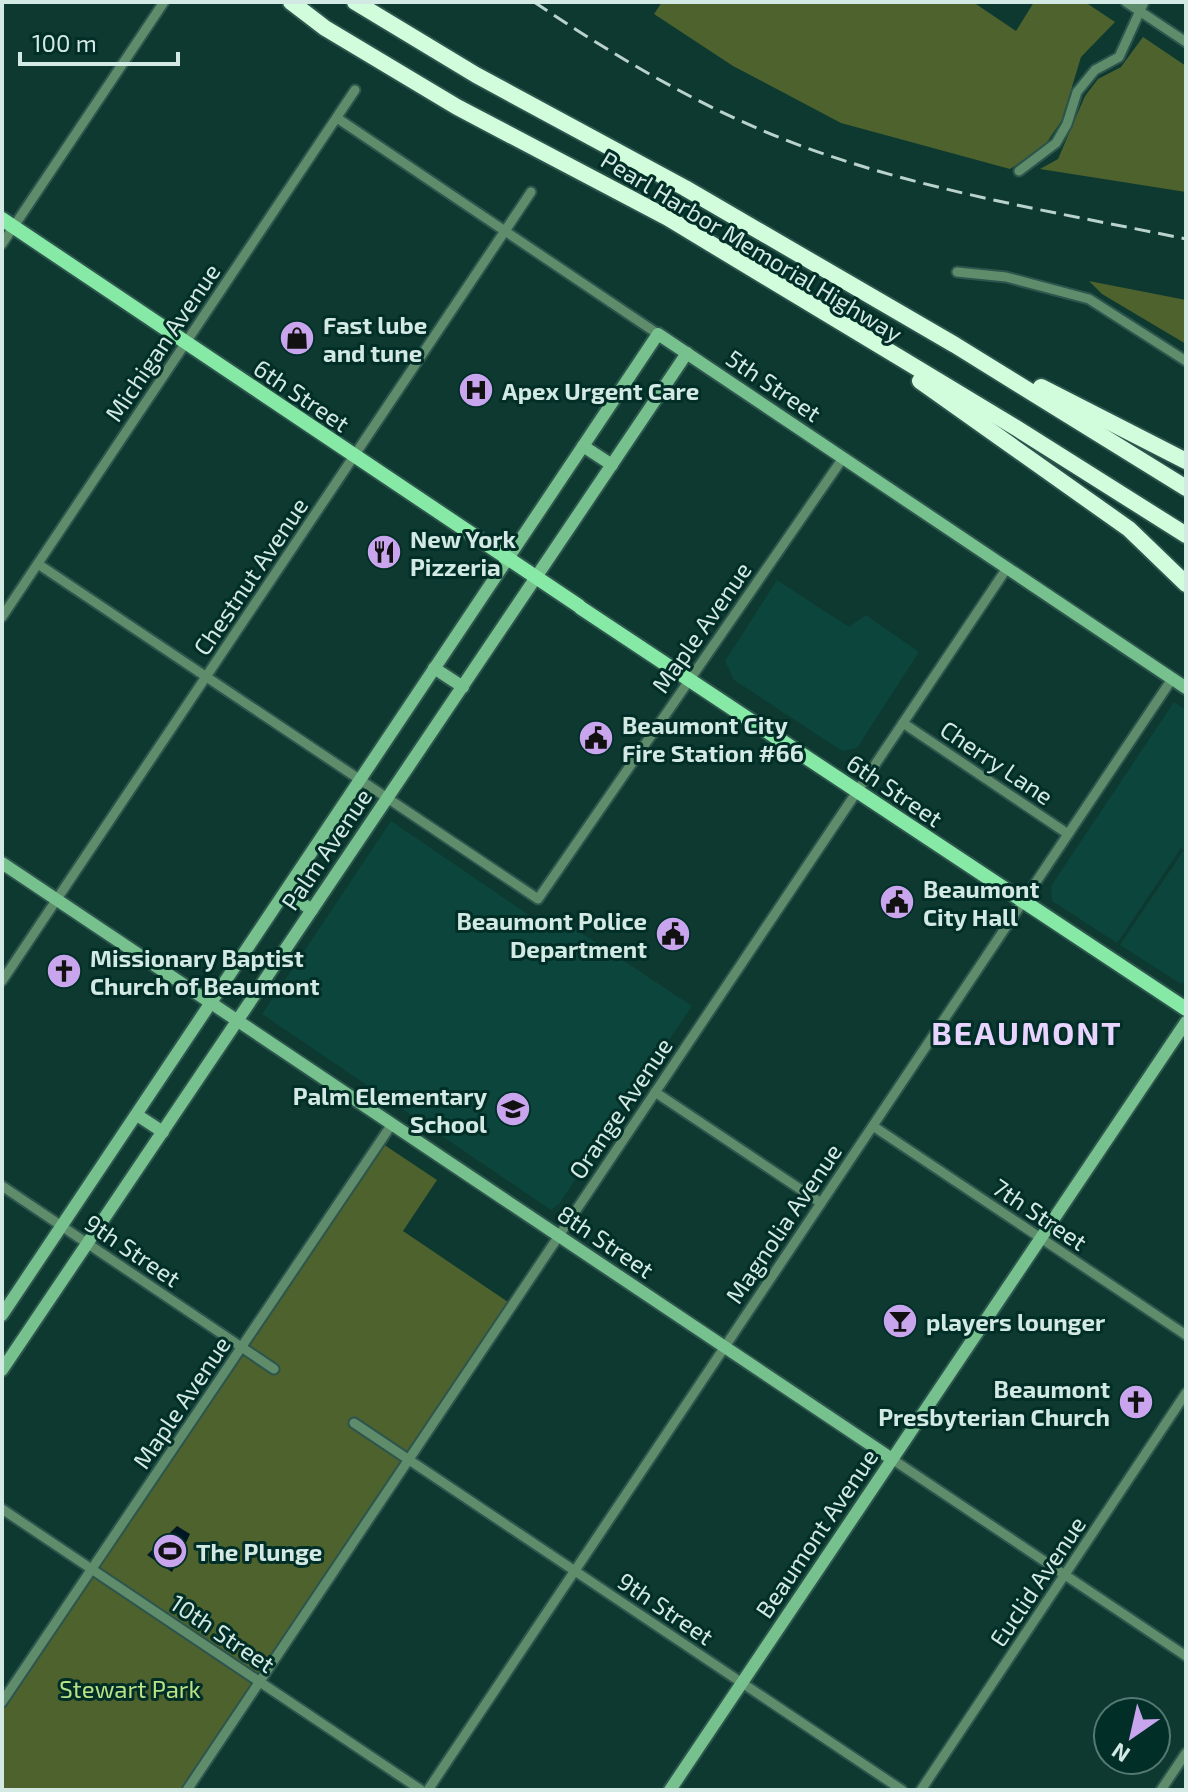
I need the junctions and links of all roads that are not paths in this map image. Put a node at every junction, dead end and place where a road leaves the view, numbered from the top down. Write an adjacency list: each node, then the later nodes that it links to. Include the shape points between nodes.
1 (164, 2): 11 (street)
2 (291, 2): 19 (highway, Pearl Harbor Memorial Highway, via 457,107 668,218)
3 (355, 2): 17 (highway, Pearl Harbor Memorial Highway)
4 (1126, 2): 5 (street)
5 (1141, 6): 6 (street); 9 (street, via 1119,57 1095,70 1077,92 1056,143)
6 (1186, 42)
7 (355, 90): 8 (street, Michigan Avenue)
8 (337, 118): 12 (street, 5th Street); 16 (street, Michigan Avenue)
9 (1019, 171)
10 (531, 192): 12 (street, Chestnut Avenue)
11 (8, 223): 13 (street); 16 (main road, 6th Street)
12 (505, 231): 15 (street, 5th Street); 22 (street, Chestnut Avenue)
13 (2, 244)
14 (957, 272): 20 (street, via 1006,277 1089,299)
15 (658, 334): 18 (street, 5th Street); 21 (street, Palm Avenue)
16 (186, 343): 22 (main road, 6th Street); 29 (street, Michigan Avenue)
17 (955, 345): 24 (highway); 26 (highway, Pearl Harbor Memorial Highway)
18 (687, 353): 23 (street, 5th Street); 25 (street, Palm Avenue)
19 (892, 356): 27 (highway, Pearl Harbor Memorial Highway); 32 (highway, via 938,397 1129,529)
20 (1186, 361)
21 (583, 446): 25 (street); 28 (street, Palm Avenue)
22 (354, 456): 28 (main road, 6th Street); 35 (street, Chestnut Avenue)
23 (843, 458): 30 (street, 5th Street); 37 (street, Maple Avenue)
24 (1186, 461)
25 (612, 465): 31 (street, Palm Avenue)
26 (1186, 488)
27 (1186, 535)
28 (508, 559): 31 (main road, 6th Street); 34 (street, Palm Avenue)
29 (38, 564): 33 (street, Michigan Avenue); 35 (street)
30 (1007, 568): 36 (street, 5th Street); 40 (street, Orange Avenue)
31 (537, 578): 37 (main road, 6th Street); 38 (street, Palm Avenue)
32 (1186, 584)
33 (2, 617)
34 (434, 668): 38 (street); 41 (street, Palm Avenue)
35 (206, 677): 41 (street); 47 (street, Chestnut Avenue)
36 (1172, 679): 39 (street, 5th Street); 44 (street, Magnolia Avenue)
37 (690, 680): 42 (main road, 6th Street); 43 (street, Maple Avenue, via 538,899)
38 (463, 687): 43 (street, Palm Avenue)
39 (1186, 688)
40 (903, 723): 42 (street, Orange Avenue); 44 (street, Cherry Lane)
41 (361, 780): 43 (street); 46 (street, Palm Avenue)
42 (856, 791): 48 (main road, 6th Street); 55 (street, Orange Avenue)
43 (387, 798): 49 (street, Palm Avenue)
44 (1068, 834): 48 (street, Magnolia Avenue)
45 (2, 863): 47 (street, 8th Street)
46 (285, 892): 49 (street); 51 (street, Palm Avenue)
47 (57, 900): 50 (street, Chestnut Avenue); 51 (street, 8th Street)
48 (1023, 902): 52 (main road, 6th Street); 58 (street, Magnolia Avenue)
49 (312, 910): 53 (street, Palm Avenue)
50 (2, 981)
51 (211, 1003): 53 (street, 8th Street); 56 (street, Palm Avenue)
52 (1186, 1009)
53 (238, 1021): 57 (street, 8th Street); 59 (street, Palm Avenue)
54 (1186, 1022): 64 (street, Beaumont Avenue)
55 (655, 1092): 61 (street); 63 (street, Orange Avenue)
56 (137, 1115): 59 (street); 62 (street, Palm Avenue)
57 (392, 1124): 63 (street, 8th Street); 69 (street, Maple Avenue)
58 (873, 1126): 61 (street, Magnolia Avenue); 64 (street, 7th Street)
59 (163, 1132): 65 (street, Palm Avenue)
60 (2, 1186): 62 (street, 9th Street)
61 (821, 1203): 68 (street, Magnolia Avenue)
62 (63, 1226): 65 (street, 9th Street); 66 (street, Palm Avenue)
63 (558, 1235): 68 (street, 8th Street); 76 (street, Orange Avenue)
64 (1041, 1238): 67 (street, 7th Street); 75 (street, Beaumont Avenue)
65 (87, 1244): 69 (street, 9th Street); 70 (street, Palm Avenue)
66 (2, 1315)
67 (1186, 1335)
68 (725, 1347): 75 (street, 8th Street); 79 (street, Magnolia Avenue)
69 (242, 1348): 71 (street, 9th Street); 78 (street, Maple Avenue)
70 (7, 1352): 72 (street, Palm Avenue)
71 (274, 1369)
72 (2, 1370)
73 (1186, 1393): 80 (street, Euclid Avenue)
74 (354, 1423): 76 (street, 9th Street)
75 (892, 1459): 80 (street, 8th Street); 83 (street, Beaumont Avenue)
76 (409, 1460): 79 (street, 9th Street); 82 (street, Orange Avenue)
77 (2, 1509): 78 (street, 10th Street)
78 (92, 1569): 82 (street, 10th Street); 84 (street, Maple Avenue)
79 (575, 1571): 83 (street, 9th Street); 88 (street, Magnolia Avenue)
80 (1065, 1574): 81 (street, 8th Street); 91 (street, Euclid Avenue)
81 (1186, 1656)
82 (260, 1682): 86 (street, Orange Avenue); 87 (street, 10th Street)
83 (742, 1683): 89 (street, Beaumont Avenue); 90 (street, 9th Street)
84 (2, 1702)
85 (1186, 1753): 92 (street)
86 (187, 1790)
87 (421, 1790)
88 (428, 1790)
89 (670, 1790)
90 (902, 1790)
91 (921, 1790)
92 (1161, 1790)

